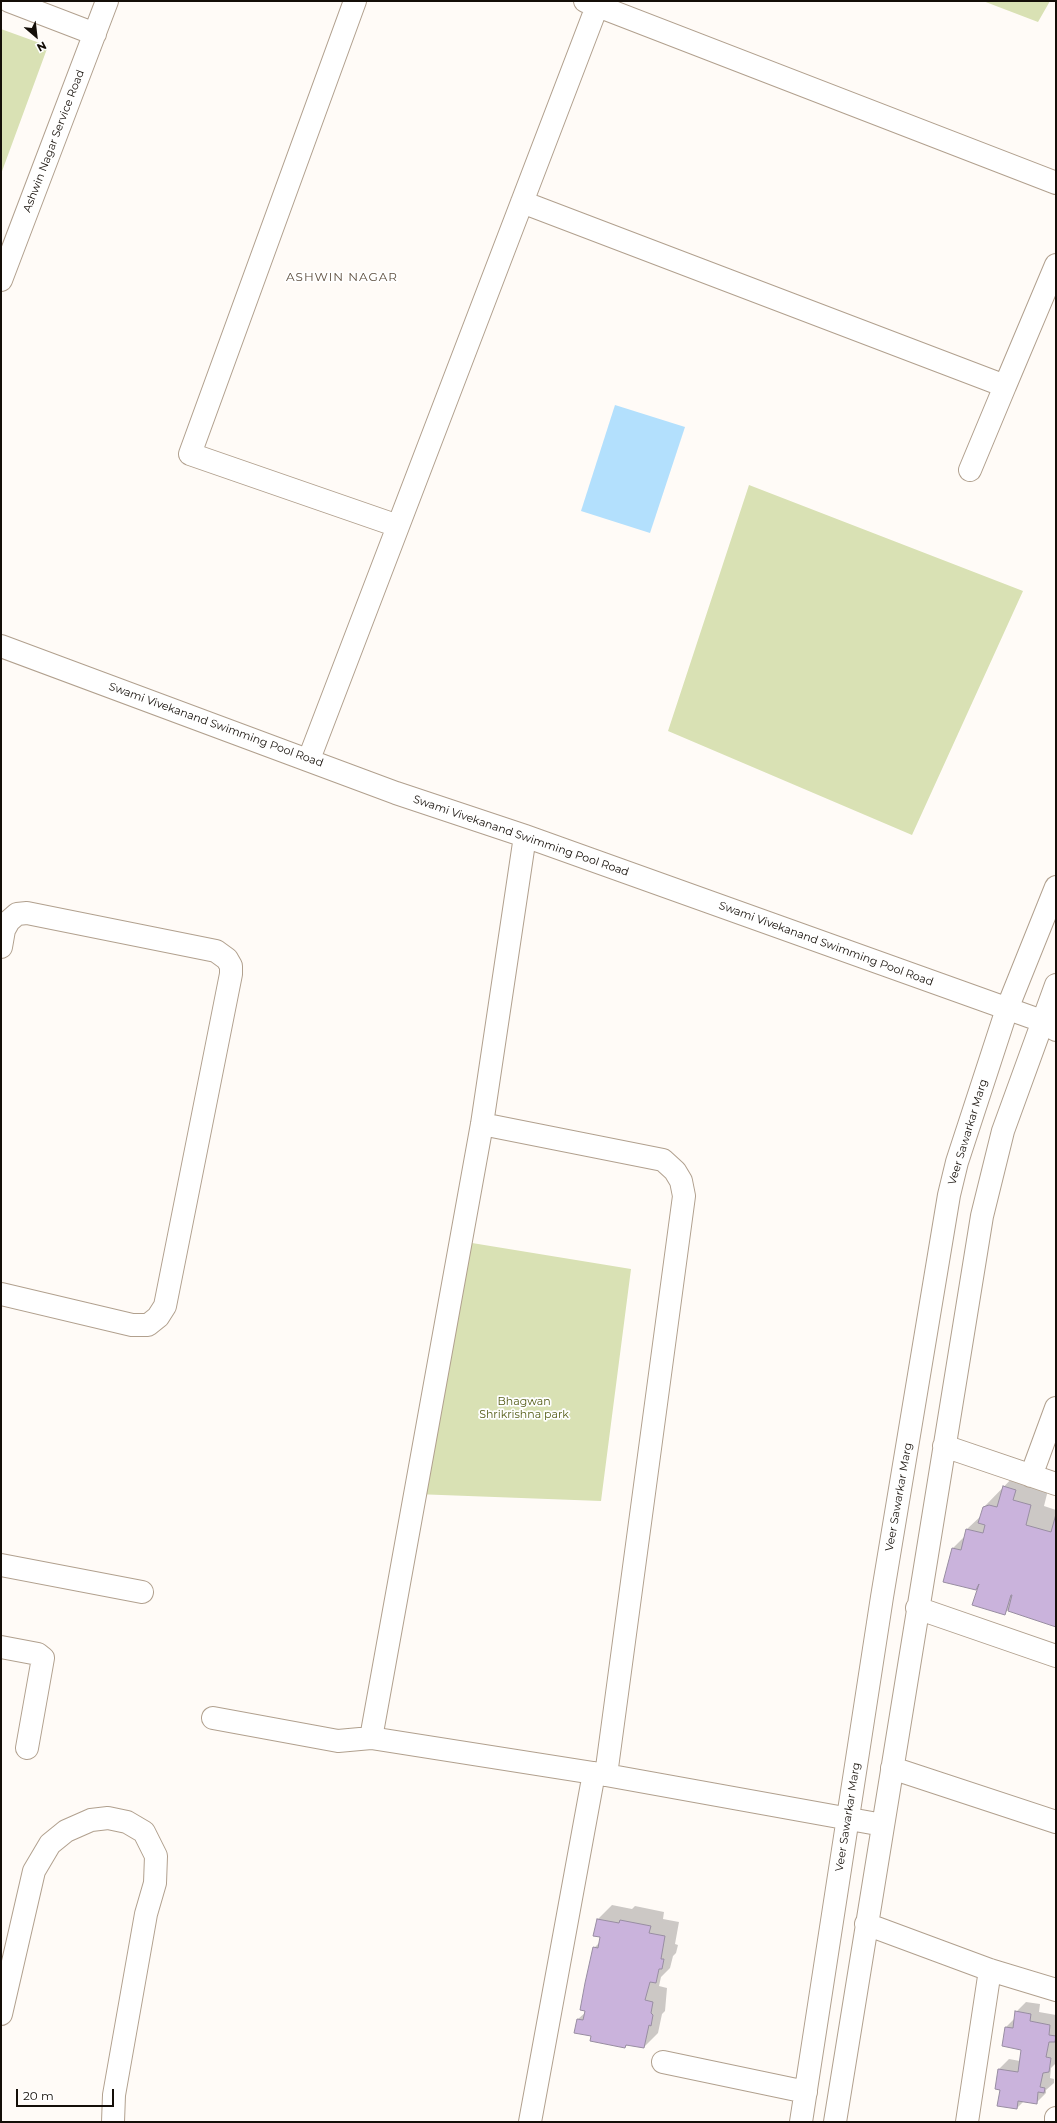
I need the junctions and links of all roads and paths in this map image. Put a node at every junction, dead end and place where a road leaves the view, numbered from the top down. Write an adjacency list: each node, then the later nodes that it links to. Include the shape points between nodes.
1 (9, 1): 5 (street)
2 (107, 1): 5 (street, Ashwin Nagar Service Road)
3 (355, 1): 12 (street, via 190,454)
4 (594, 3): 6 (street); 7 (street)
5 (95, 34): 9 (street, Ashwin Nagar Service Road)
6 (1056, 183)
7 (522, 202): 10 (street); 12 (street)
8 (1056, 265): 10 (street)
9 (1, 280)
10 (1005, 386): 11 (street)
11 (970, 470)
12 (398, 526): 14 (street)
13 (1, 646): 14 (street, Swami Vivekanand Swimming Pool Road)
14 (309, 759): 15 (street, Swami Vivekanand Swimming Pool Road, via 396,793)
15 (525, 836): 19 (street, Swami Vivekanand Swimming Pool Road); 21 (street)
16 (1056, 887): 19 (street, Veer Sawarkar Marg)
17 (1, 947): 22 (street, via 4,930 9,921 17,914 27,913 216,951 227,959 231,966 231,974 165,1306 158,1317 148,1325 132,1325)
18 (1056, 985): 20 (street)
19 (1007, 1009): 20 (street, Swami Vivekanand Swimming Pool Road); 37 (street, Veer Sawarkar Marg, via 957,1162 949,1195)
20 (1049, 1025): 24 (street, via 1003,1131 982,1216)
21 (482, 1124): 33 (street); 36 (street, via 663,1160 681,1181 684,1196)
22 (1, 1294)
23 (1056, 1408): 25 (street)
24 (944, 1446): 25 (street); 29 (street)
25 (1031, 1476): 26 (street)
26 (1056, 1484)
27 (1, 1565): 28 (street)
28 (142, 1592)
29 (917, 1608): 31 (street); 35 (street)
30 (1, 1647): 34 (street, via 38,1654 43,1658)
31 (1056, 1656)
32 (213, 1718): 33 (street, via 338,1741)
33 (371, 1738): 36 (street)
34 (27, 1748)
35 (892, 1768): 38 (street); 39 (street)
36 (600, 1774): 37 (street); 48 (street)
37 (848, 1819): 39 (street); 45 (street, Veer Sawarkar Marg)
38 (1056, 1822)
39 (883, 1825): 40 (street)
40 (866, 1924): 41 (street); 50 (street)
41 (990, 1970): 42 (street); 51 (street)
42 (1056, 1990)
43 (1, 2014): 47 (street, via 34,1871 50,1844 66,1831 91,1820 108,1818 127,1822 144,1832 156,1856 155,1883 146,1914 115,2088)
44 (663, 2062): 45 (street)
45 (806, 2092): 49 (street, Veer Sawarkar Marg)
46 (1056, 2118): 52 (street)
47 (113, 2122)
48 (530, 2122)
49 (801, 2122)
50 (835, 2122)
51 (967, 2122)
52 (1056, 2122)

